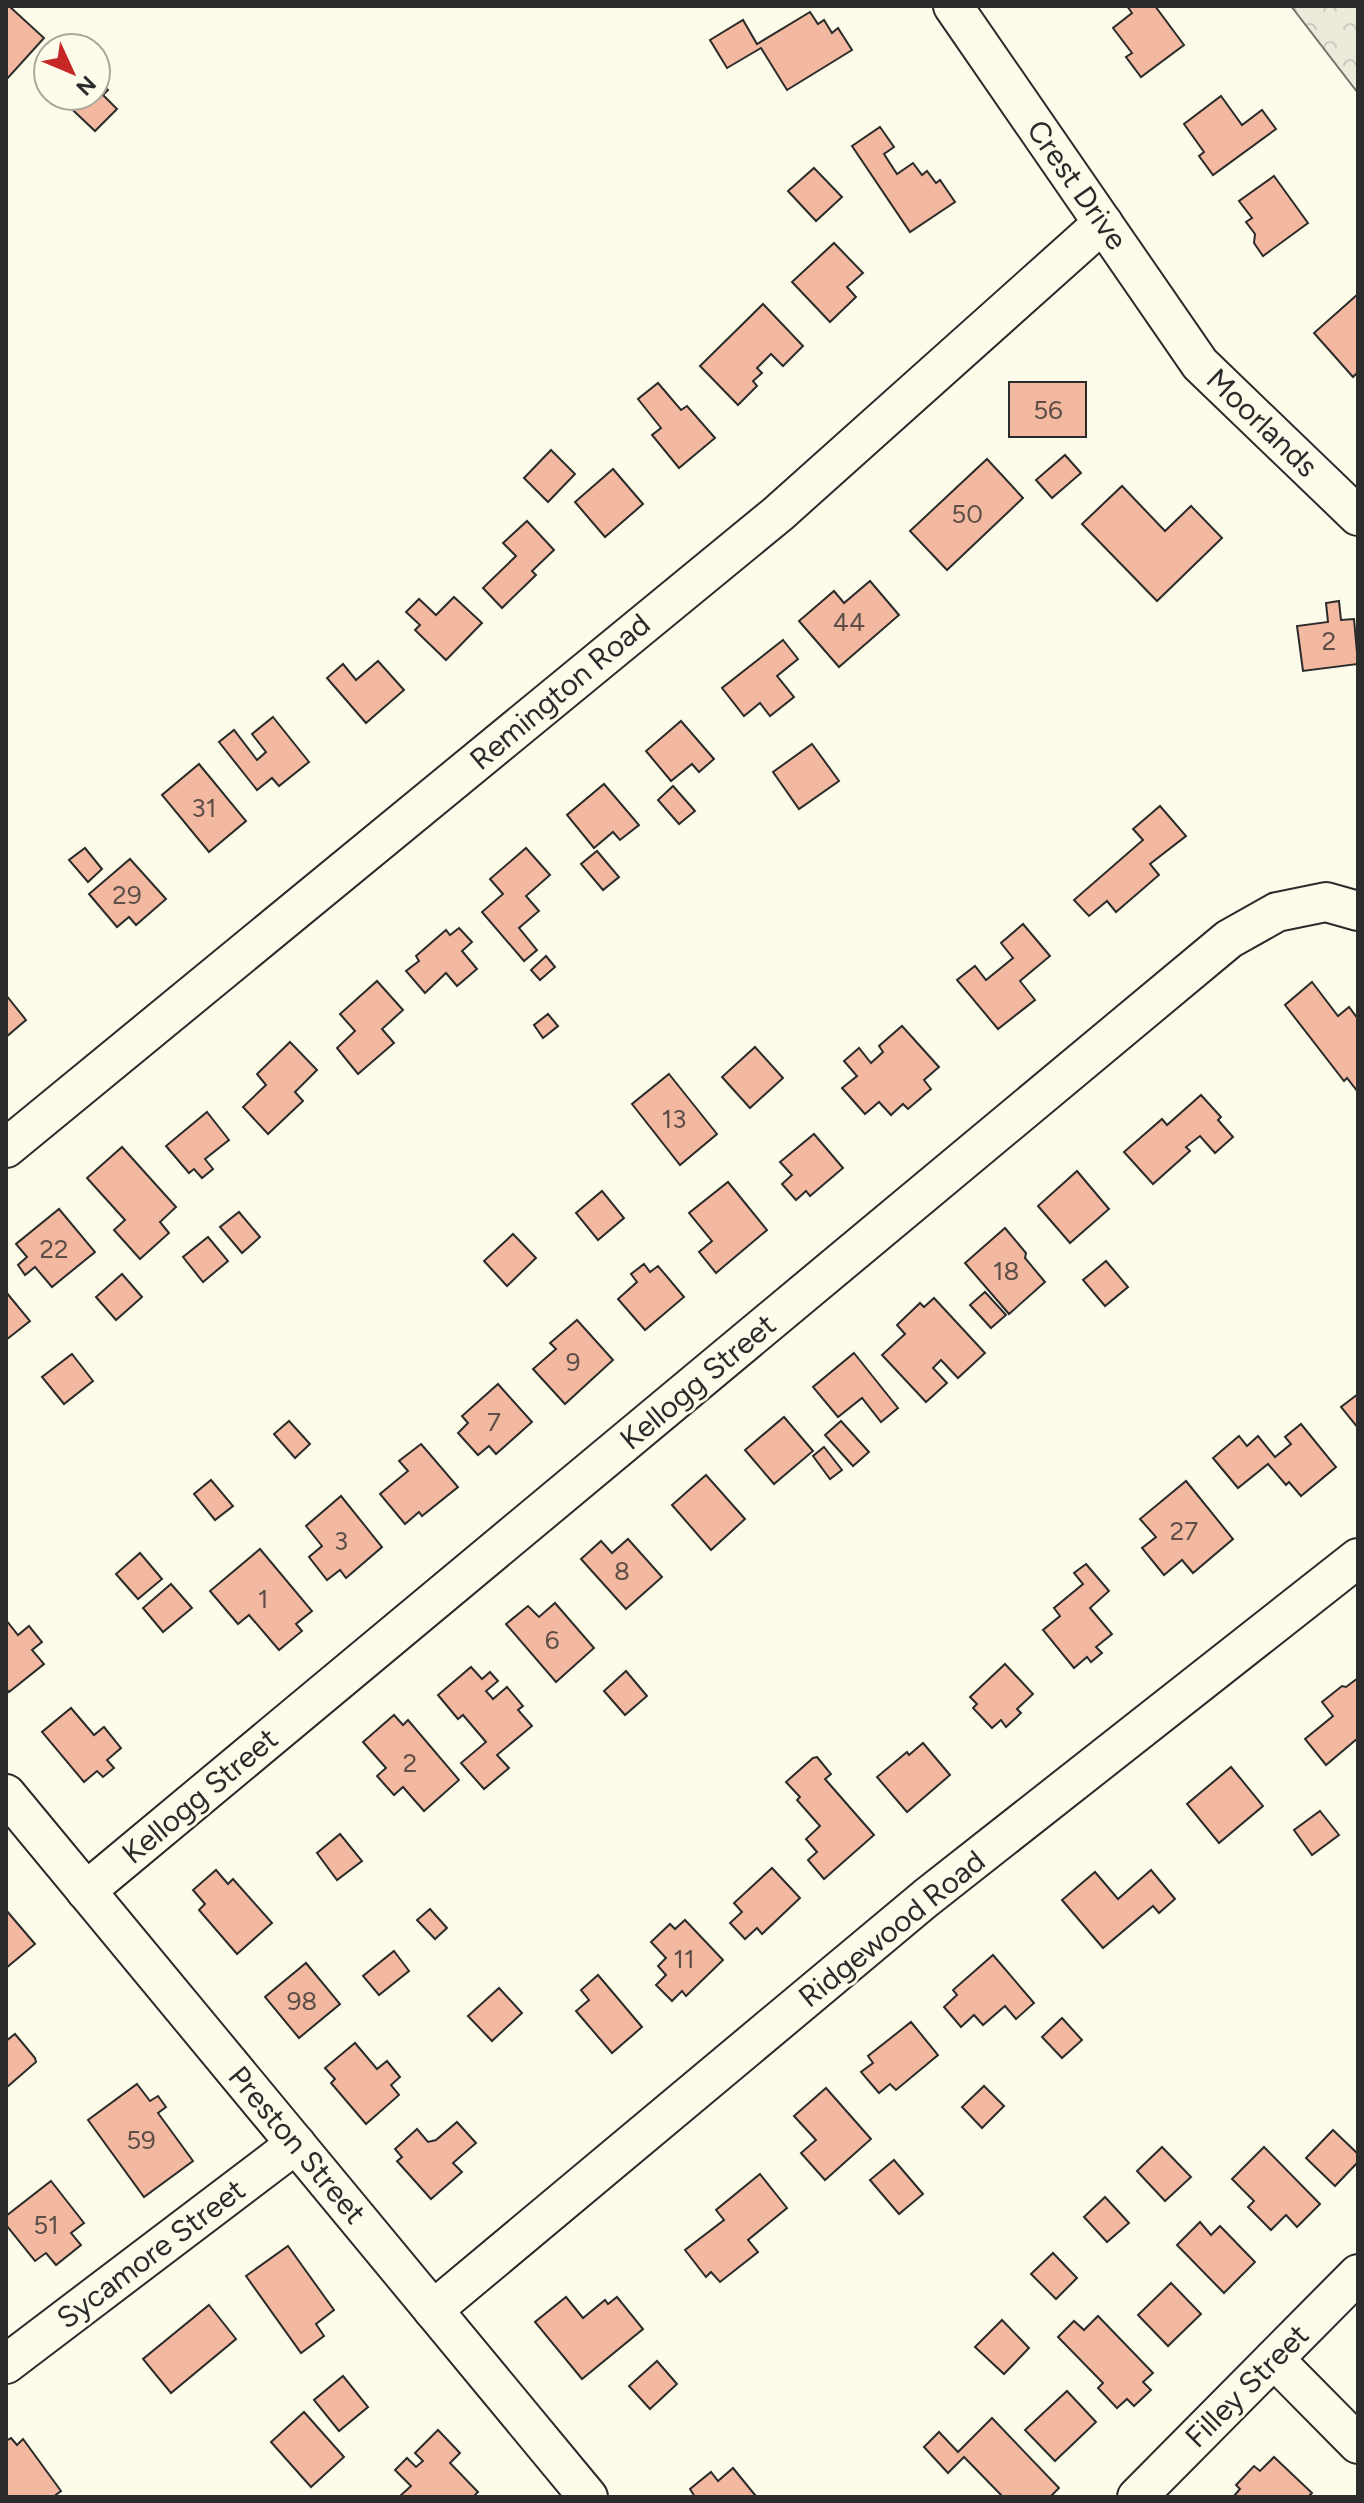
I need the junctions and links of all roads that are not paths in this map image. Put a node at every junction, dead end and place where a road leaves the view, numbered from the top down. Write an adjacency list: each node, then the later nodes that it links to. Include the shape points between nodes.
1 (953, 6): 2 (street, Crest Drive)
2 (1103, 223): 3 (street, Crest Drive); 6 (street, Remington Road, via 779,513)
3 (1200, 364): 4 (street, Moorlands)
4 (1358, 516)
5 (1342, 906): 9 (street, Kellogg Street, via 1277,912 1229,939)
6 (6, 1148)
7 (1358, 1558): 12 (street, Ridgewood Road, via 926,1898)
8 (6, 1794): 9 (street, Preston Street)
9 (86, 1891): 10 (street, Preston Street)
10 (296, 2144): 12 (street, Preston Street); 14 (street, Sycamore Street)
11 (1358, 2274): 13 (street, Filley Street)
12 (433, 2310): 16 (street, Preston Street)
13 (1274, 2359): 15 (street); 17 (street, Filley Street)
14 (6, 2364)
15 (1358, 2444)
16 (588, 2497)
17 (1137, 2497)

